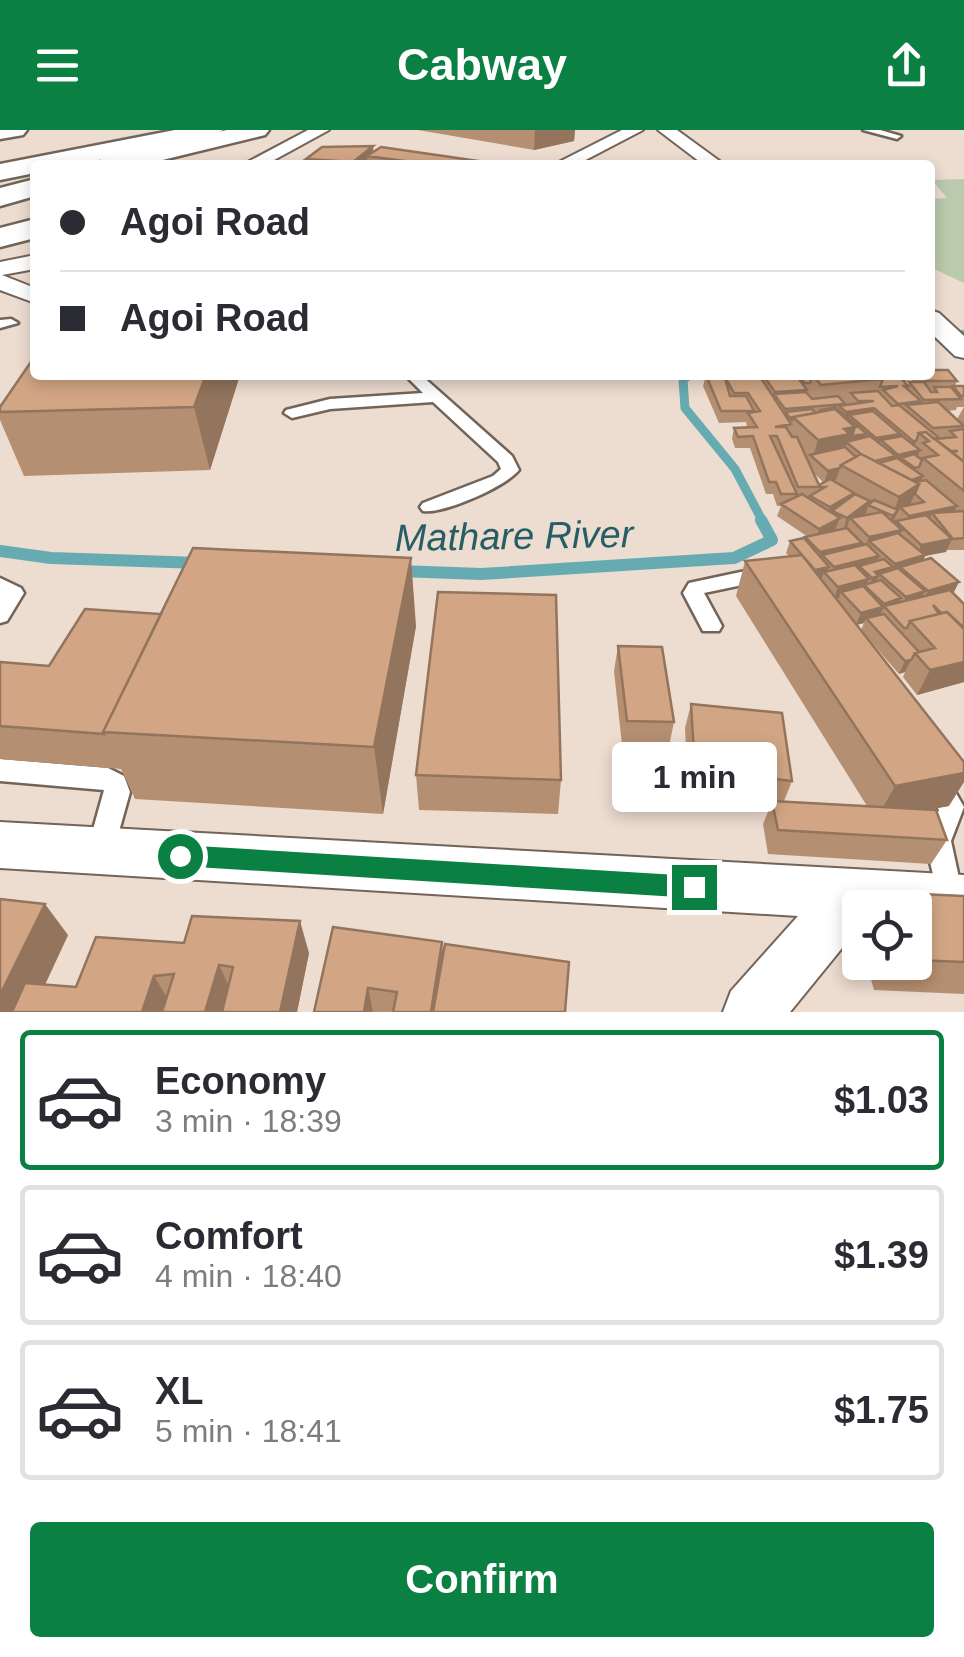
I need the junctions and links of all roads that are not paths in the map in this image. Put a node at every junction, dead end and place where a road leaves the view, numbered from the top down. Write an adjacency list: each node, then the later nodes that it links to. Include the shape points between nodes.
1 (15, 130): 9 (main road)
2 (113, 130): 12 (main road)
3 (158, 130): 12 (main road)
4 (211, 130): 13 (main road)
5 (321, 130): 16 (street)
6 (635, 130): 17 (street)
7 (666, 130): 18 (street)
8 (867, 130): 11 (lane)
9 (0, 132)
10 (254, 133): 14 (main road); 15 (main road)
11 (897, 136)
12 (0, 158)
13 (60, 160)
14 (132, 160)
15 (200, 160)
16 (260, 160)
17 (572, 160)
18 (709, 160)
19 (30, 166): 20 (main road)
20 (0, 172)
21 (30, 188): 22 (main road)
22 (0, 197)
23 (30, 229): 24 (main road)
24 (0, 238)
25 (30, 263): 26 (street)
26 (0, 269)
27 (0, 282): 28 (street)
28 (30, 294)
29 (935, 323): 30 (street)
30 (964, 350)
31 (418, 380): 32 (lane)
32 (437, 397): 33 (lane); 34 (lane, via 510,470)
33 (292, 413)
34 (429, 507)
35 (787, 582): 38 (lane, via 759,574 696,588)
36 (0, 585): 37 (lane, via 14,592)
37 (0, 616)
38 (711, 626)
39 (0, 770): 42 (lane, via 115,784)
40 (927, 770): 45 (lane, via 952,809 938,841)
41 (0, 844): 42 (street)
42 (101, 851): 43 (street)
43 (842, 895)
44 (932, 900): 45 (street)
45 (958, 901)
46 (842, 908): 47 (street)
47 (752, 1012)

